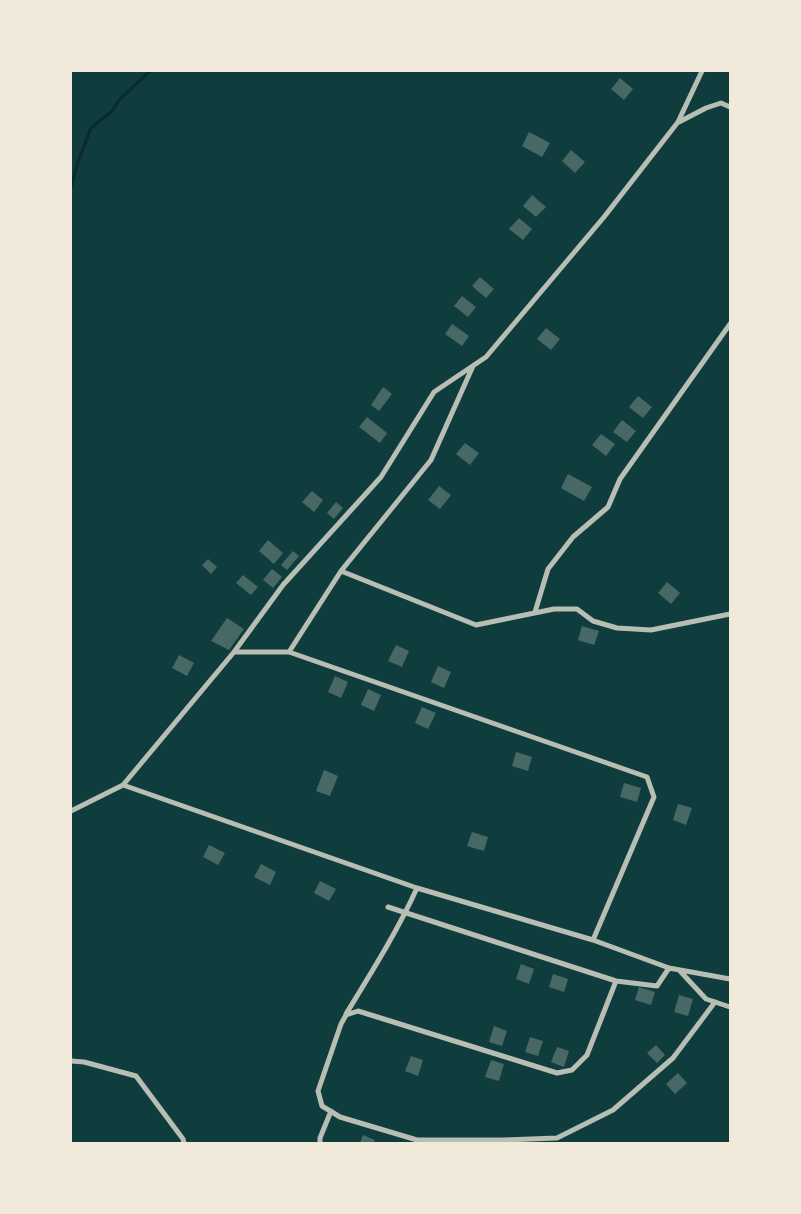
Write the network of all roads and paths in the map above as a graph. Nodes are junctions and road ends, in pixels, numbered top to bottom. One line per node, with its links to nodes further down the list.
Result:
1 (702, 71): 3 (street)
2 (730, 107): 3 (street)
3 (678, 122): 5 (street)
4 (730, 324): 7 (street)
5 (473, 366): 6 (street); 9 (street)
6 (341, 571): 7 (street); 10 (street)
7 (535, 612): 8 (street)
8 (730, 614)
9 (234, 652): 10 (street); 11 (street)
10 (289, 652): 16 (street)
11 (123, 785): 12 (street); 13 (street)
12 (71, 811)
13 (417, 888): 15 (street); 16 (street)
14 (388, 907): 15 (street)
15 (406, 913): 20 (street); 23 (street)
16 (593, 940): 17 (street)
17 (669, 968): 18 (street); 20 (street)
18 (680, 971): 19 (street); 21 (street)
19 (730, 979)
20 (616, 981): 23 (street)
21 (715, 1002): 22 (street); 25 (street)
22 (730, 1007)
23 (346, 1015): 25 (street)
24 (71, 1061): 26 (street)
25 (331, 1112): 27 (street)
26 (184, 1143)
27 (320, 1143)

